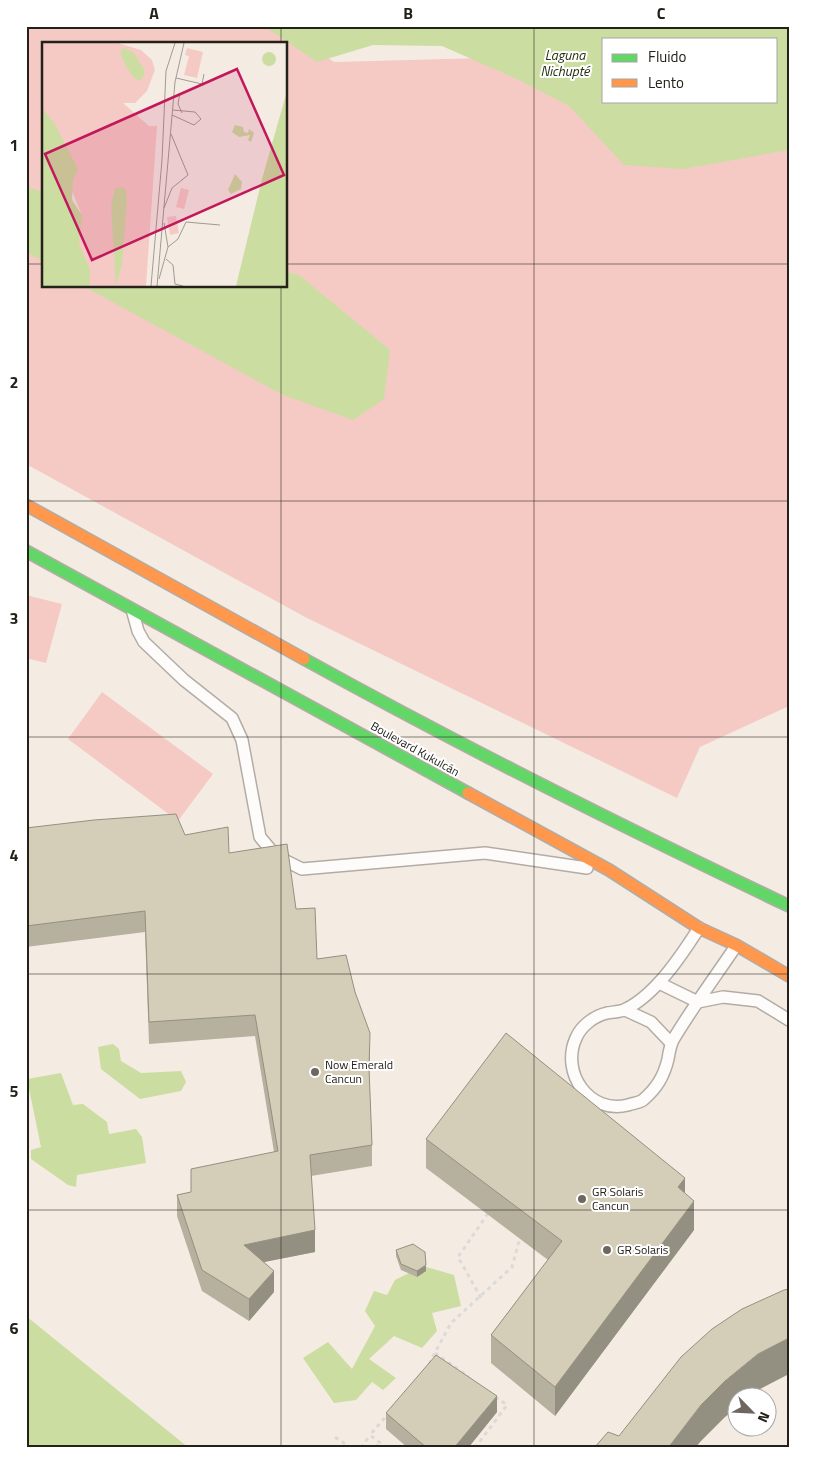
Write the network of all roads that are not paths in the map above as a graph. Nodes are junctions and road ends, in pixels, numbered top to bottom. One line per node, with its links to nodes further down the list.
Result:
1 (26, 505): 7 (main road, Boulevard Kukulcán)
2 (26, 551): 4 (main road, Boulevard Kukulcán)
3 (26, 566): 4 (lane)
4 (59, 569): 5 (main road, Boulevard Kukulcán)
5 (132, 609): 6 (main road, Boulevard Kukulcán); 6 (lane)
6 (608, 870): 8 (main road, Boulevard Kukulcán)
7 (789, 906)
8 (699, 928): 9 (main road, Boulevard Kukulcán); 11 (lane)
9 (736, 946): 10 (main road, Boulevard Kukulcán); 12 (lane)
10 (789, 976)
11 (659, 983): 12 (lane); 13 (lane)
12 (698, 1002): 14 (lane); 15 (lane)
13 (625, 1010): 15 (lane); 15 (lane)
14 (789, 1020)
15 (671, 1043)

